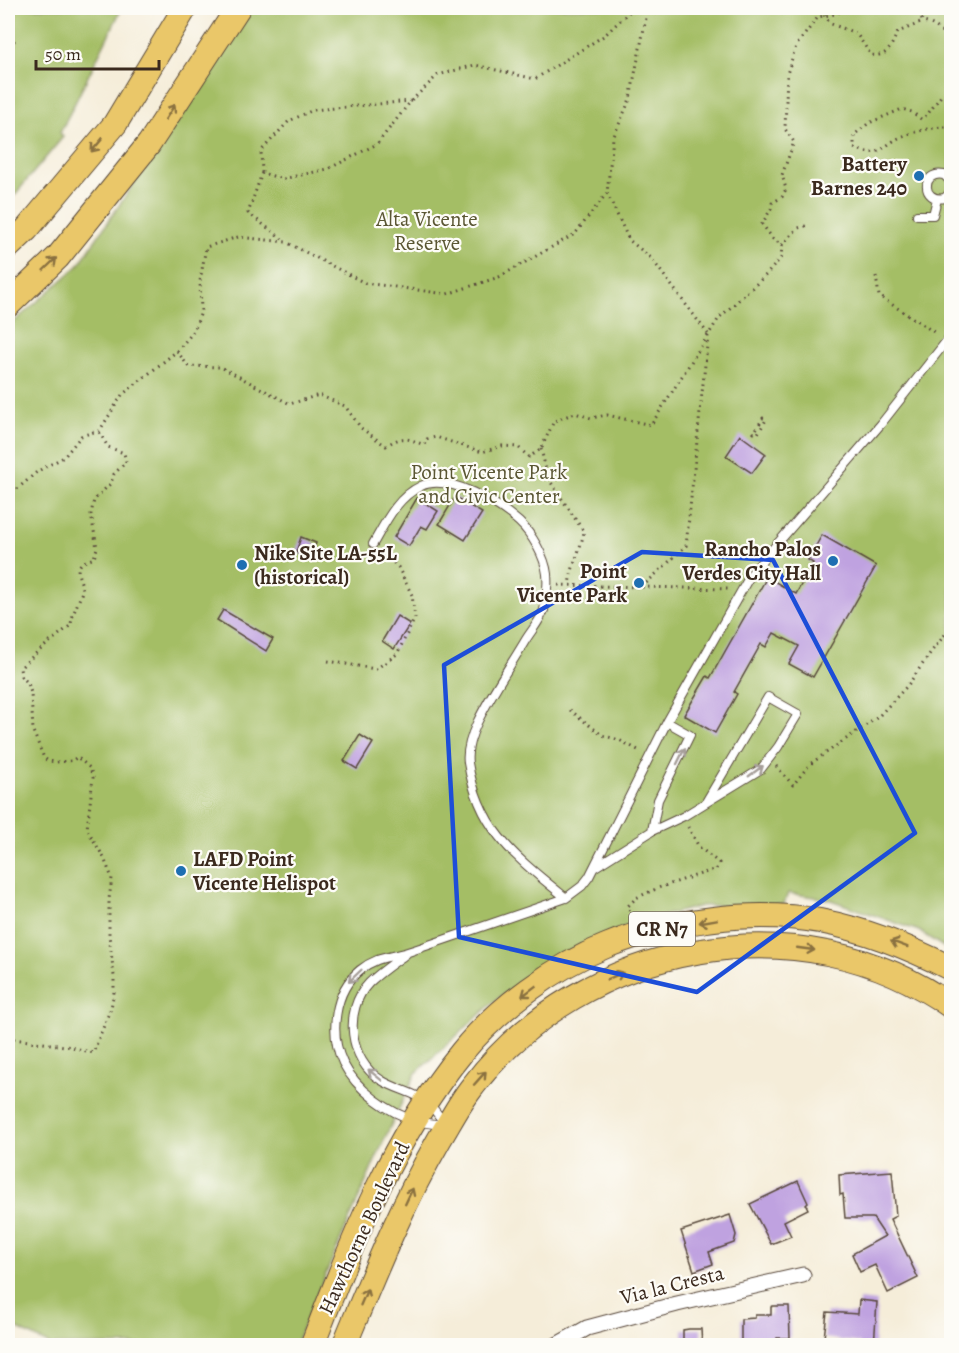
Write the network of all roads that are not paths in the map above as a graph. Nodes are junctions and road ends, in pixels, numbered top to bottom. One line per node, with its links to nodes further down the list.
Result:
1 (185, 8): 7 (main road, one-way to 7)
2 (238, 8): 8 (main road, one-way to 2)
3 (951, 183): 5 (lane)
4 (951, 192): 5 (lane)
5 (937, 199): 6 (lane)
6 (917, 215)
7 (8, 247)
8 (8, 305)
9 (949, 337): 11 (lane)
10 (373, 544): 15 (lane)
11 (668, 722): 13 (lane, one-way to 11); 14 (lane)
12 (706, 802): 12 (lane, one-way to 12); 13 (lane)
13 (652, 831): 14 (lane)
14 (593, 868): 15 (lane)
15 (566, 898): 16 (lane)
16 (407, 953): 19 (lane, one-way to 16); 19 (lane, one-way to 19)
17 (951, 969): 19 (main road, Hawthorne Boulevard / CR N7, one-way to 19)
18 (951, 1007): 20 (main road, Hawthorne Boulevard / CR N7, one-way to 18)
19 (421, 1111): 20 (lane); 20 (lane); 22 (main road, Hawthorne Boulevard / CR N7)
20 (448, 1126): 23 (main road, Hawthorne Boulevard / CR N7, one-way to 20)
21 (803, 1275): 24 (street, Via la Cresta)
22 (312, 1346)
23 (344, 1346)
24 (555, 1346)

